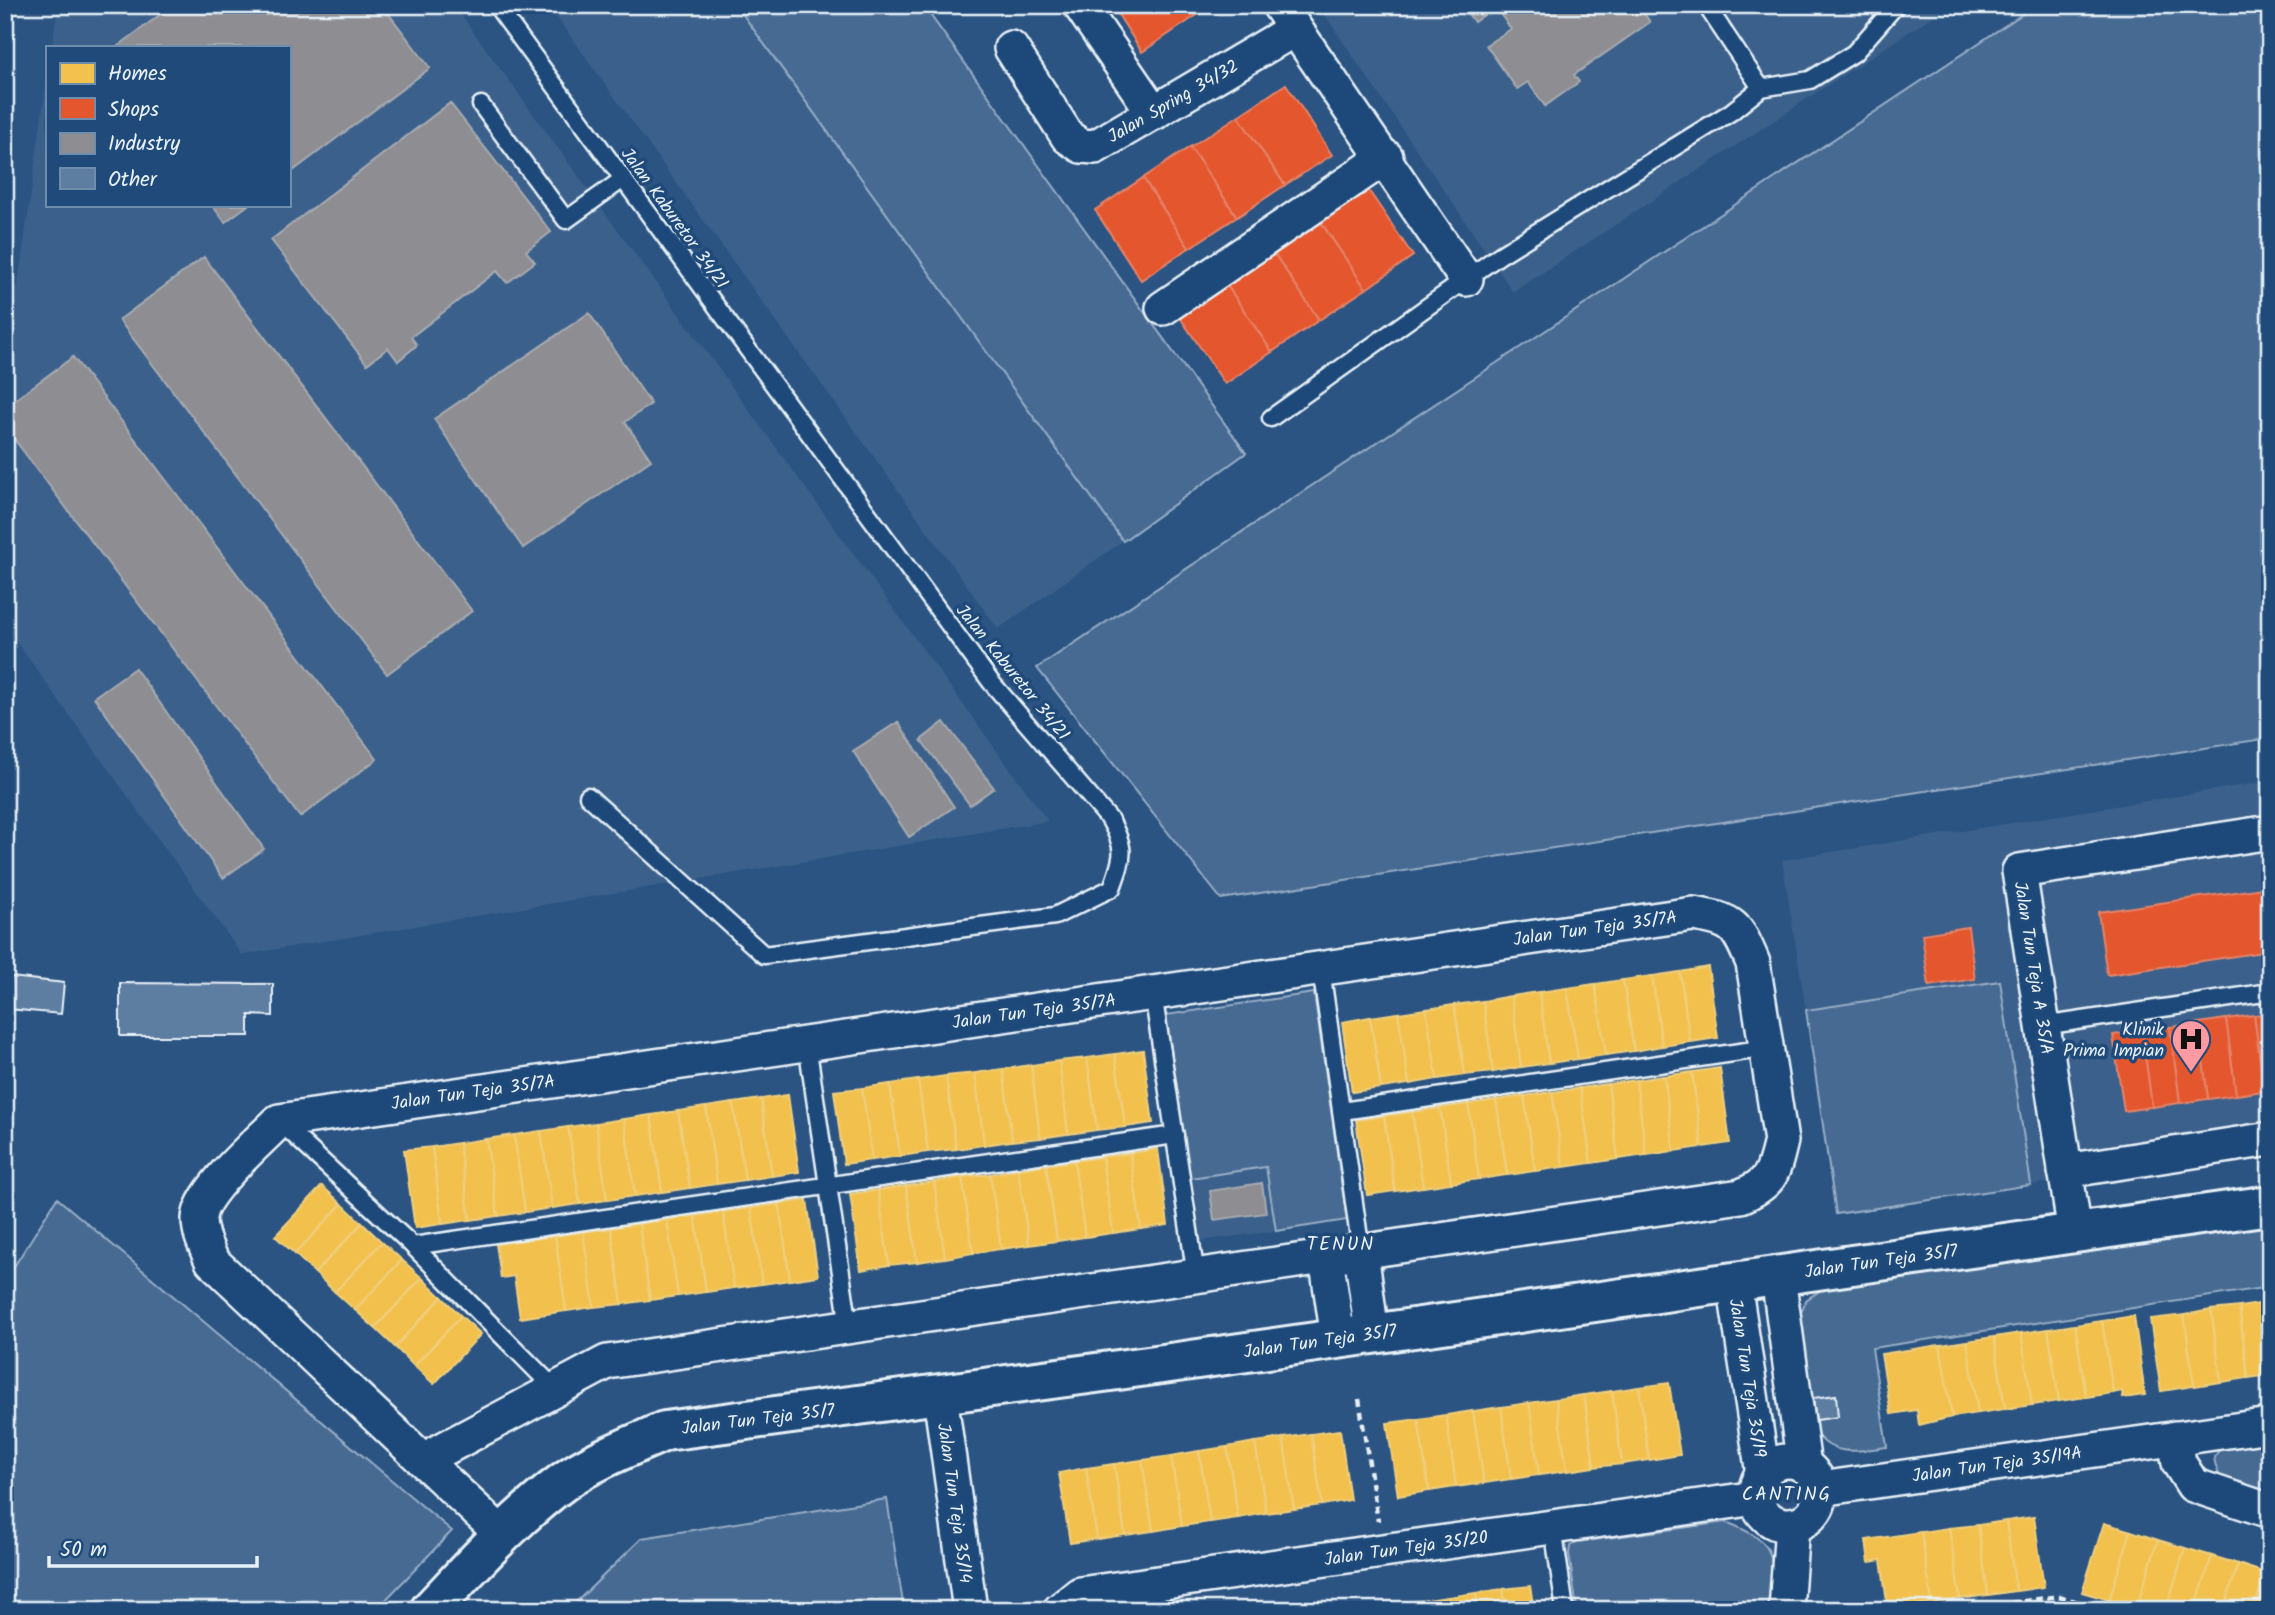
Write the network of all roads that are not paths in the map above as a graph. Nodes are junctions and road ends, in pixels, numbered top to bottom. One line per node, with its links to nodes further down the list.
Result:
1 (496, 5): 11 (lane, Jalan Kaburetor 34/21)
2 (1080, 5): 9 (street)
3 (1706, 5): 7 (lane)
4 (1896, 5): 7 (lane)
5 (1287, 17): 9 (street, Jalan Spring 34/32); 10 (street)
6 (1011, 48): 9 (street, Jalan Spring 34/32)
7 (1761, 88): 12 (lane)
8 (481, 105): 11 (lane)
9 (1154, 113)
10 (1386, 157): 12 (street); 13 (street)
11 (623, 179): 15 (lane, Jalan Kaburetor 34/21)
12 (1466, 279): 14 (lane)
13 (1163, 308)
14 (1270, 418)
15 (588, 796)
16 (2270, 832): 20 (street, Jalan Tun Teja A 35/A)
17 (1321, 968): 19 (street, Jalan Tun Teja 35/7A); 22 (street, Jalan Tun Teja 35/7A); 23 (lane)
18 (2270, 992): 20 (lane)
19 (1153, 993): 21 (street, Jalan Tun Teja 35/7A); 25 (lane)
20 (2043, 1026): 27 (street, Jalan Tun Teja A 35/A)
21 (807, 1044): 24 (street, Jalan Tun Teja 35/7A); 28 (lane)
22 (1767, 1048): 23 (lane); 32 (street, Jalan Tun Teja 35/7A)
23 (1342, 1111): 32 (lane)
24 (279, 1121): 31 (lane); 43 (street)
25 (1174, 1135): 28 (lane); 34 (lane)
26 (2270, 1139): 27 (street)
27 (2065, 1171): 30 (street, Jalan Tun Teja A 35/A)
28 (828, 1186): 31 (lane); 37 (lane)
29 (2270, 1205): 30 (street, Jalan Tun Teja 35/7)
30 (2075, 1233): 35 (street, Jalan Tun Teja 35/7)
31 (413, 1246): 39 (lane)
32 (1361, 1252): 33 (street, Jalan Tun Teja 35/7A); 38 (street)
33 (1326, 1257): 34 (street, Jalan Tun Teja 35/7A); 38 (street)
34 (1196, 1276): 37 (street, Jalan Tun Teja 35/7A)
35 (1778, 1277): 36 (street, Jalan Tun Teja 35/7); 44 (street)
36 (1734, 1283): 38 (street, Jalan Tun Teja 35/7); 45 (street, Jalan Tun Teja 35/19)
37 (849, 1327): 39 (street, Jalan Tun Teja 35/7A)
38 (1355, 1336): 40 (street, Jalan Tun Teja 35/7)
39 (555, 1389): 43 (street, Jalan Tun Teja 35/7A)
40 (940, 1395): 49 (street, Jalan Tun Teja 35/7); 51 (street, Jalan Tun Teja 35/14)
41 (2270, 1425): 42 (street, Jalan Tun Teja 35/19A)
42 (2175, 1438): 44 (street, Jalan Tun Teja 35/19A); 46 (street)
43 (423, 1460): 49 (street)
44 (1812, 1478): 45 (street); 47 (street)
45 (1760, 1486): 47 (street); 48 (street, Jalan Tun Teja 35/20)
46 (2270, 1511)
47 (1792, 1525): 54 (street)
48 (1553, 1527): 52 (street, Jalan Tun Teja 35/20); 53 (lane)
49 (503, 1535): 50 (street, Jalan Tun Teja 35/7)
50 (430, 1610)
51 (970, 1610)
52 (1060, 1610)
53 (1565, 1610)
54 (1786, 1610)

